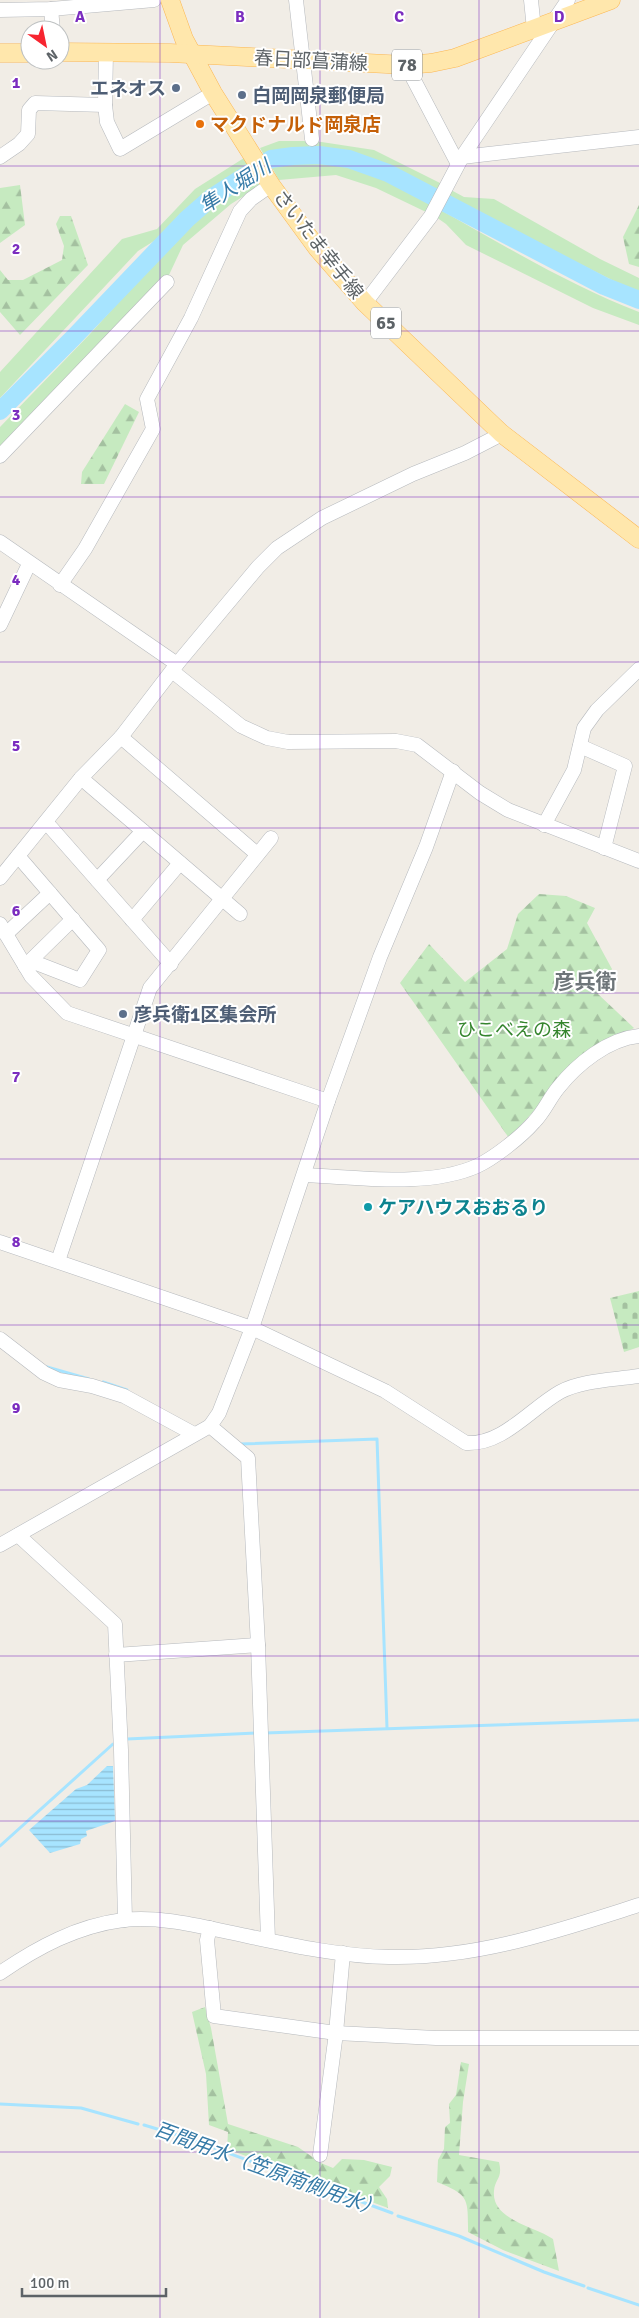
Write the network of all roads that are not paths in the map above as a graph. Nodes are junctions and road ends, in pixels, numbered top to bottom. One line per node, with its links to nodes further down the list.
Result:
1 (154, 0): 7 (street)
2 (170, 0): 15 (main road, さいたま幸手線 / 65)
3 (296, 0): 16 (street)
4 (531, 0): 10 (street)
5 (568, 0): 10 (street)
6 (611, 0): 10 (main road, 春日部菖蒲線 / 78)
7 (51, 9): 8 (street); 9 (street)
8 (0, 10)
9 (53, 20)
10 (542, 27): 17 (main road, 春日部菖蒲線 / 78); 23 (street)
11 (20, 52): 13 (main road)
12 (70, 52): 14 (main road, 春日部菖蒲線 / 78)
13 (0, 53)
14 (106, 53): 15 (main road, 春日部菖蒲線 / 78); 19 (street)
15 (192, 54): 16 (main road, 春日部菖蒲線 / 78); 18 (main road, さいたま幸手線 / 65)
16 (302, 59): 17 (main road, 春日部菖蒲線 / 78); 21 (street)
17 (406, 65): 23 (street)
18 (213, 93): 19 (street); 24 (main road, さいたま幸手線 / 65)
19 (105, 106): 22 (street)
20 (639, 137): 23 (street)
21 (312, 139)
22 (0, 157)
23 (460, 161): 26 (street)
24 (271, 185): 26 (main road, さいたま幸手線 / 65); 32 (street)
25 (167, 282): 28 (street)
26 (365, 303): 27 (main road, さいたま幸手線 / 65)
27 (501, 433): 29 (main road, さいたま幸手線 / 65); 34 (street)
28 (0, 456)
29 (639, 539)
30 (0, 542): 31 (street)
31 (29, 564): 32 (street); 33 (street)
32 (60, 585): 34 (street)
33 (0, 625)
34 (174, 667): 36 (street); 38 (street)
35 (639, 669): 37 (street)
36 (121, 737): 39 (street); 45 (street)
37 (580, 746): 41 (street); 44 (street)
38 (453, 771): 41 (street); 61 (street)
39 (81, 778): 40 (street); 42 (street)
40 (46, 822): 46 (street); 50 (street)
41 (544, 825): 44 (street)
42 (143, 831): 48 (street); 50 (street)
43 (271, 838): 45 (street)
44 (604, 848): 47 (street)
45 (257, 854): 52 (street)
46 (18, 856): 49 (street); 51 (street)
47 (639, 861)
48 (180, 863): 52 (street); 55 (street)
49 (0, 878)
50 (97, 880): 55 (street)
51 (50, 893): 54 (street); 56 (street)
52 (222, 899): 53 (street); 58 (street)
53 (240, 914)
54 (72, 919): 57 (street); 57 (street)
55 (132, 920): 58 (street)
56 (3, 929): 57 (street)
57 (28, 964): 59 (street)
58 (171, 964): 59 (street)
59 (133, 1036): 61 (street); 64 (street)
60 (639, 1036): 62 (street)
61 (328, 1101): 62 (street)
62 (304, 1175): 65 (street)
63 (0, 1242): 64 (street)
64 (58, 1262): 65 (street)
65 (252, 1328): 67 (street); 68 (street)
66 (0, 1339): 69 (street)
67 (639, 1376)
68 (210, 1426): 69 (street); 72 (street)
69 (194, 1434): 70 (street)
70 (18, 1535): 71 (street); 73 (street)
71 (0, 1544)
72 (258, 1645): 73 (street); 77 (street)
73 (116, 1656): 75 (street)
74 (639, 1905): 78 (street)
75 (125, 1920): 76 (street); 79 (street)
76 (210, 1928): 77 (street); 80 (street)
77 (268, 1940): 78 (street)
78 (343, 1953): 80 (street)
79 (0, 1973)
80 (336, 2033): 81 (street); 82 (street)
81 (639, 2038)
82 (320, 2155)

